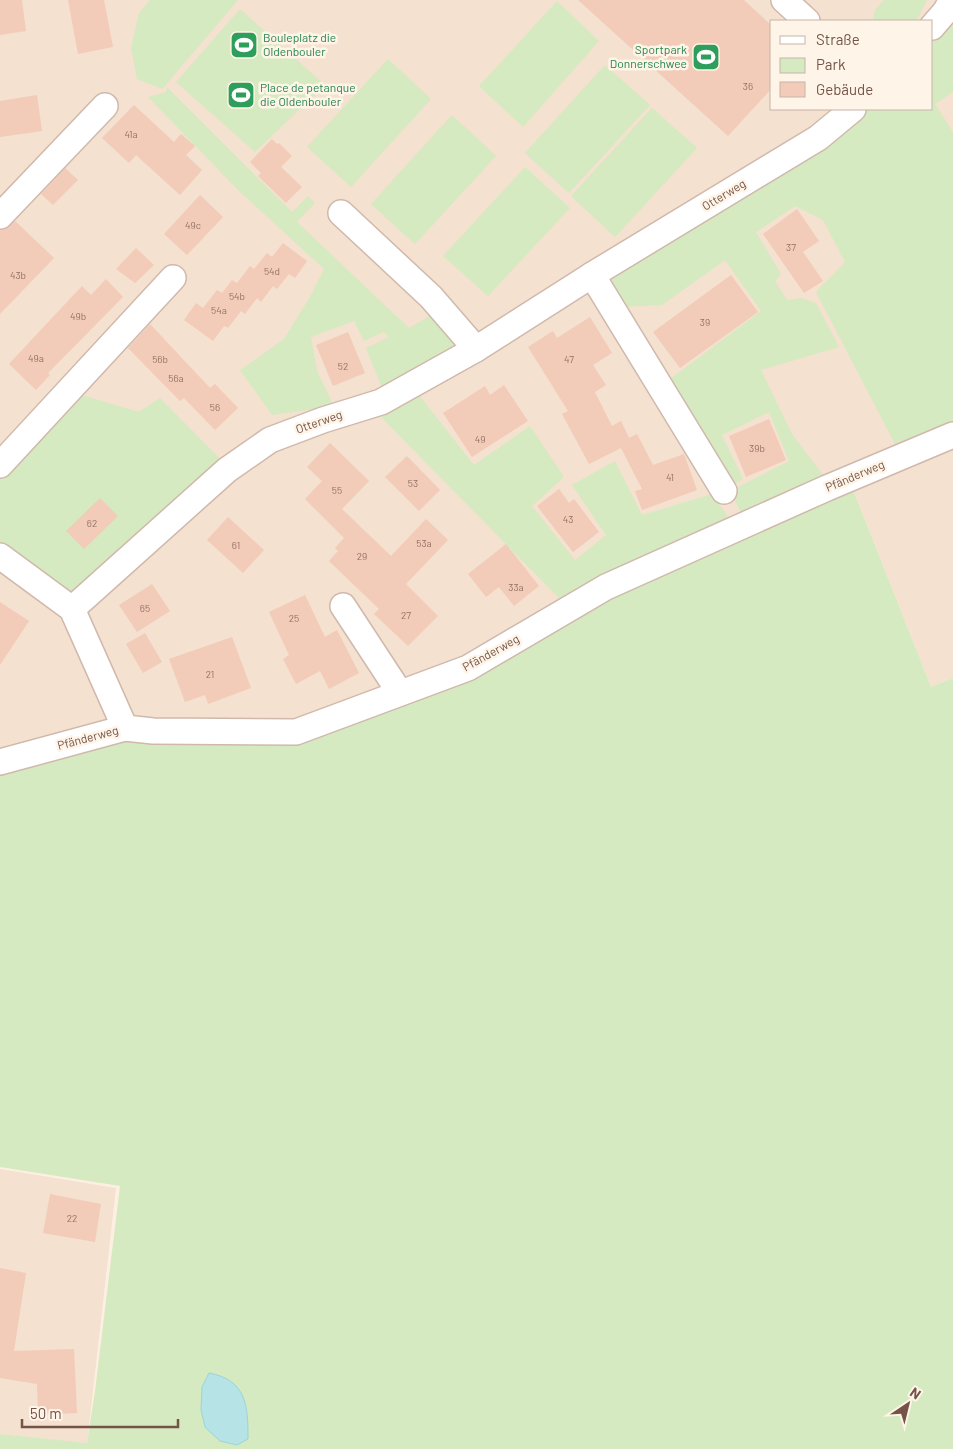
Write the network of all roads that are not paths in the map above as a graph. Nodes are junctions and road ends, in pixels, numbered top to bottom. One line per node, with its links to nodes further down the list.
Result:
1 (784, 0): 2 (street)
2 (806, 20)
3 (105, 106): 6 (street)
4 (852, 110): 7 (street, Otterweg)
5 (341, 213): 9 (street)
6 (0, 216)
7 (592, 275): 9 (street, Otterweg); 12 (street)
8 (173, 278): 11 (street)
9 (476, 350): 15 (street, Otterweg)
10 (953, 435): 16 (street, Pfänderweg)
11 (0, 465)
12 (724, 491)
13 (0, 556): 15 (street)
14 (343, 606): 16 (street)
15 (72, 609): 17 (street)
16 (400, 693): 17 (street, Pfänderweg)
17 (125, 728): 18 (street, Pfänderweg)
18 (0, 762)

